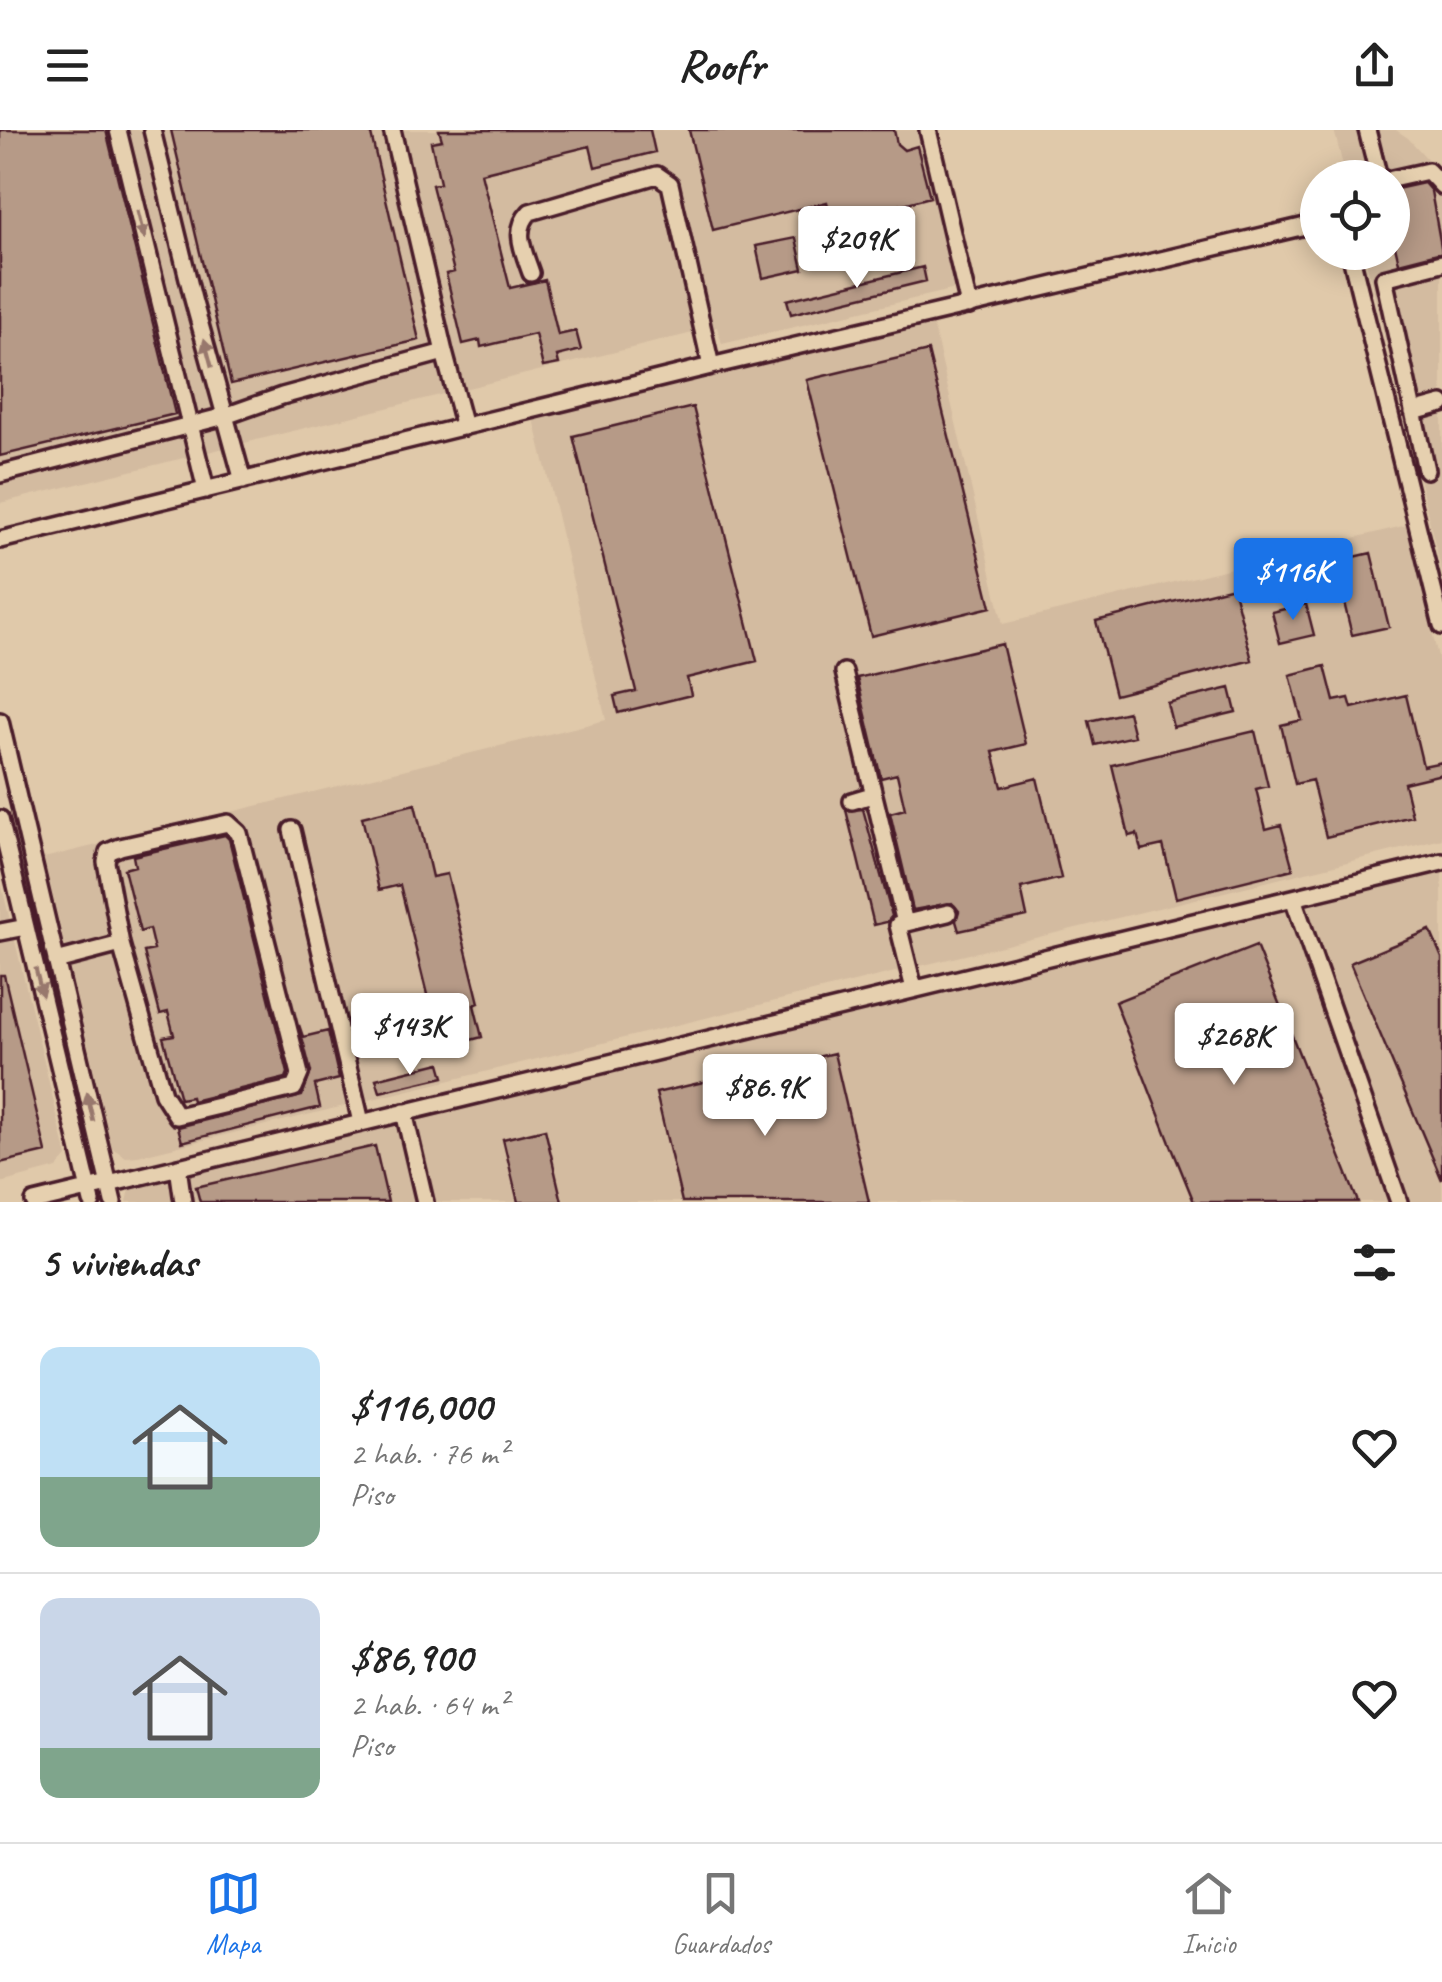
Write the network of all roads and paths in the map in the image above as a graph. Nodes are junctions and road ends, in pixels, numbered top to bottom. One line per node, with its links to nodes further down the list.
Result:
1 (118, 130): 19 (street, one-way to 19)
2 (152, 130): 18 (street, one-way to 2)
3 (392, 130): 14 (street)
4 (928, 130): 13 (street)
5 (1367, 130): 6 (street)
6 (1374, 160)
7 (1410, 176): 8 (street)
8 (1442, 186)
9 (1300, 227): 13 (street)
10 (1442, 263): 17 (street)
11 (1354, 270): 26 (street)
12 (530, 273): 15 (street)
13 (970, 306): 15 (street)
14 (444, 352): 18 (street); 20 (street)
15 (711, 366): 20 (street)
16 (1442, 404): 17 (street)
17 (1413, 412): 21 (street)
18 (224, 416): 19 (street); 23 (street)
19 (190, 424): 22 (street); 24 (street)
20 (464, 426): 23 (street)
21 (1426, 470)
22 (0, 474)
23 (243, 481): 24 (street)
24 (206, 490): 25 (street)
25 (0, 540)
26 (1442, 626)
27 (844, 672): 29 (street)
28 (0, 721): 41 (street)
29 (872, 795): 30 (street); 37 (street)
30 (852, 801)
31 (0, 819): 33 (street)
32 (292, 830): 44 (street)
33 (4, 851): 38 (street)
34 (1442, 862): 35 (street)
35 (1293, 898): 42 (street); 52 (street)
36 (948, 913): 37 (street)
37 (904, 924): 42 (street)
38 (26, 927): 39 (street); 47 (street, one-way to 47)
39 (0, 932)
40 (121, 944): 40 (street); 41 (street)
41 (56, 961): 46 (street, one-way to 41)
42 (914, 989): 43 (street)
43 (404, 1112): 44 (street); 51 (street)
44 (361, 1122): 45 (street)
45 (178, 1167): 46 (street); 50 (street)
46 (108, 1184): 47 (street); 49 (street)
47 (90, 1195): 48 (street)
48 (40, 1201)
49 (113, 1202)
50 (183, 1202)
51 (425, 1202)
52 (1399, 1202)

